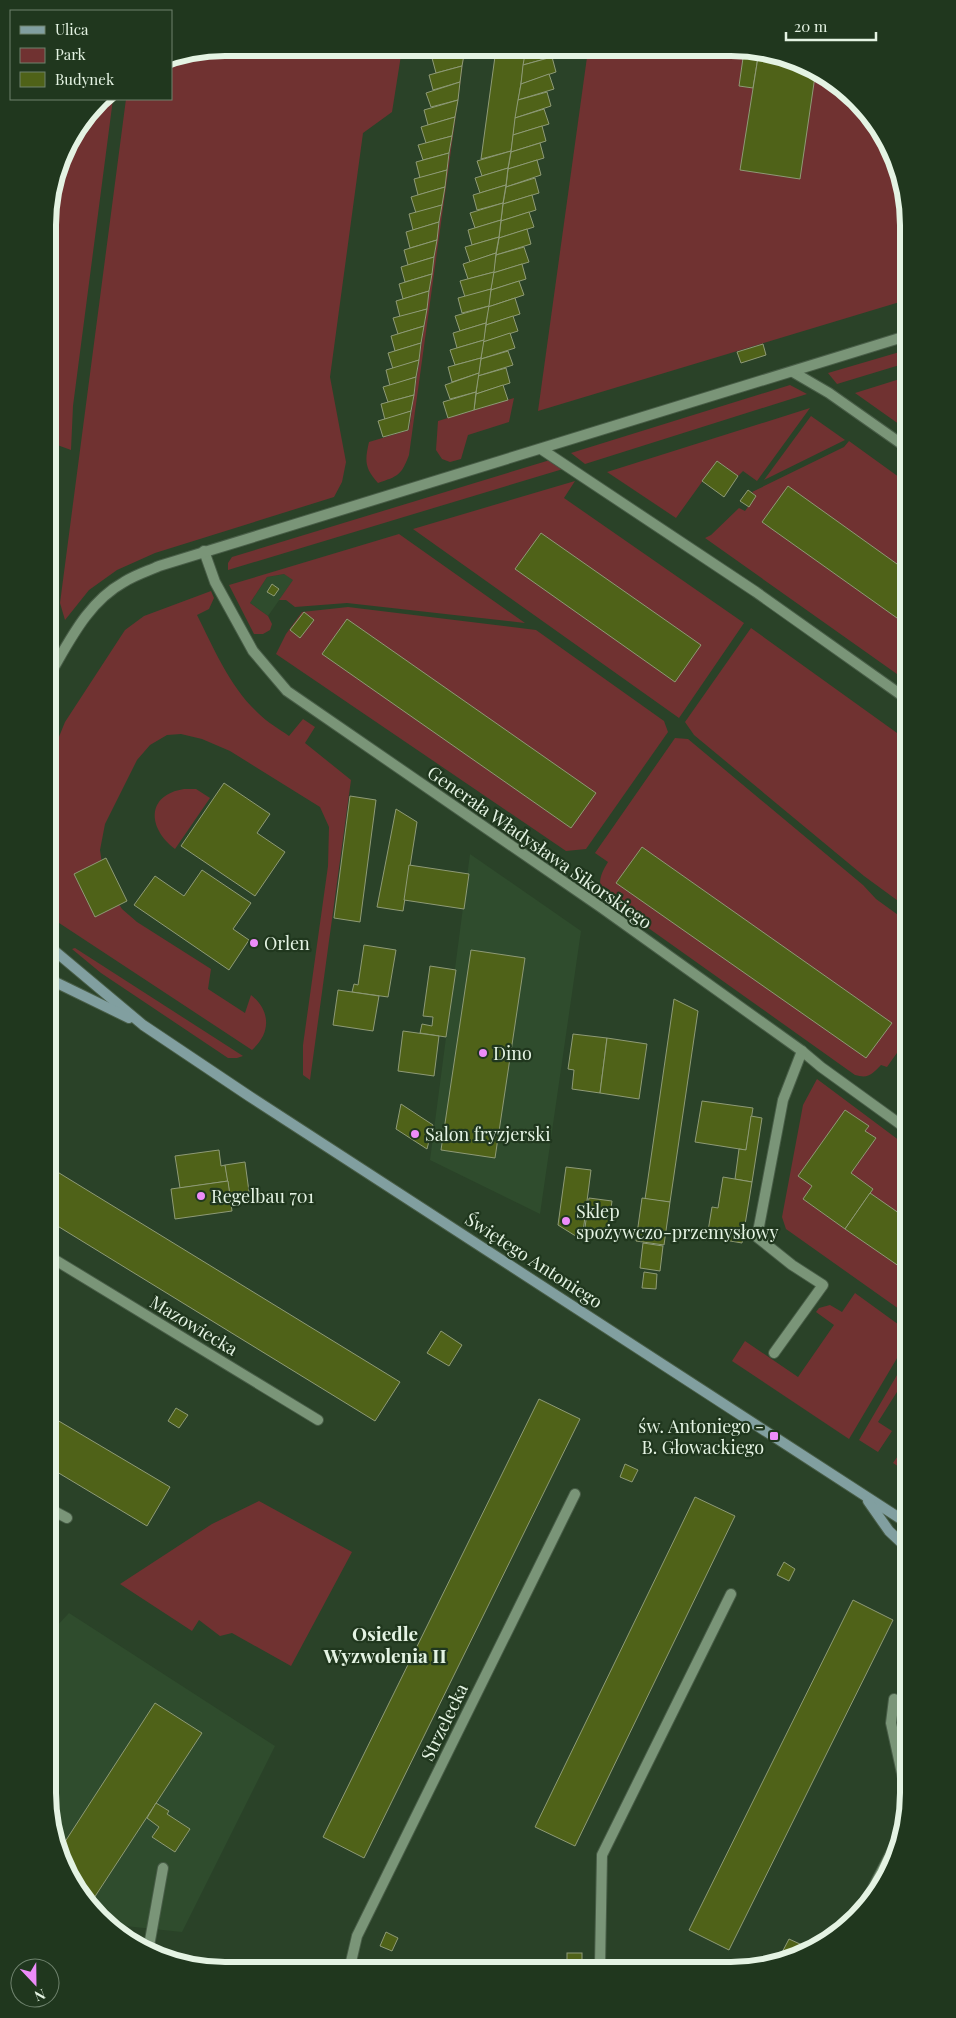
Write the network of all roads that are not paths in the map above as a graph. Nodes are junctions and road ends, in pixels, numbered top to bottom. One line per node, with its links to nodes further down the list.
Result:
1 (900, 338): 2 (street)
2 (793, 372): 3 (street); 4 (street)
3 (900, 443)
4 (541, 448): 5 (street); 7 (street)
5 (204, 551): 6 (street); 11 (street, Generała Władysława Sikorskiego)
6 (57, 662)
7 (900, 694)
8 (57, 952): 10 (street, Świętego Antoniego)
9 (57, 983): 10 (street, Świętego Antoniego)
10 (143, 1025): 17 (street, Świętego Antoniego)
11 (802, 1051): 12 (street, Generała Władysława Sikorskiego); 14 (street)
12 (899, 1124)
13 (56, 1261): 15 (street, Mazowiecka)
14 (774, 1353)
15 (318, 1420)
16 (575, 1494): 27 (street, Strzelecka)
17 (865, 1496): 20 (street, Świętego Antoniego); 21 (street)
18 (56, 1512): 19 (street)
19 (67, 1518)
20 (899, 1518)
21 (899, 1541)
22 (731, 1594): 28 (street)
23 (894, 1700): 24 (street)
24 (899, 1759)
25 (163, 1868): 26 (street)
26 (149, 1943)
27 (351, 1962)
28 (600, 1962)

